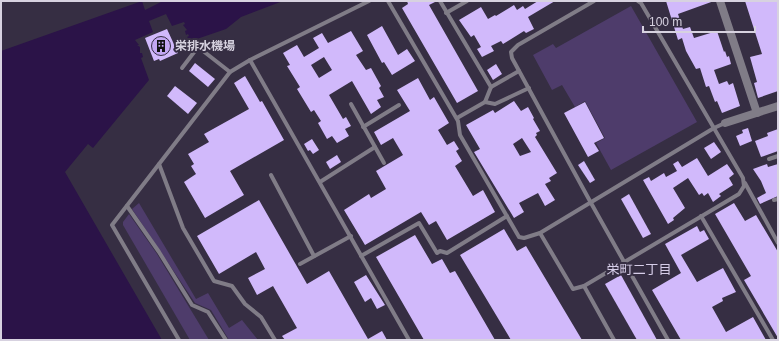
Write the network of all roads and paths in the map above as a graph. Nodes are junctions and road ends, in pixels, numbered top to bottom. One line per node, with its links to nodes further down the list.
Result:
1 (368, 1): 9 (lane)
2 (388, 1): 20 (lane)
3 (440, 1): 8 (lane)
4 (467, 1): 8 (lane)
5 (594, 1): 11 (lane)
6 (638, 1): 23 (lane)
7 (720, 1): 19 (street)
8 (446, 13): 13 (lane)
9 (250, 60): 12 (lane); 30 (lane)
10 (182, 68): 12 (lane)
11 (519, 71): 13 (lane); 14 (lane)
12 (230, 72): 28 (lane)
13 (491, 87): 15 (lane)
14 (528, 88): 15 (lane); 32 (lane)
15 (486, 102): 20 (lane)
16 (351, 104): 22 (lane)
17 (399, 105): 22 (lane)
18 (778, 106): 19 (street)
19 (757, 113): 21 (street)
20 (457, 118): 34 (lane)
21 (725, 123): 23 (lane)
22 (364, 127): 24 (lane)
23 (714, 128): 31 (lane); 32 (lane)
24 (375, 147): 27 (lane); 30 (lane)
25 (778, 156): 26 (lane)
26 (769, 159)
27 (384, 162)
28 (159, 164): 33 (lane); 46 (lane)
29 (271, 175): 39 (lane)
30 (320, 182): 37 (lane)
31 (745, 183): 35 (lane); 38 (lane)
32 (591, 203): 36 (lane); 41 (lane)
33 (127, 206): 44 (lane); 45 (lane)
34 (506, 216): 36 (lane); 40 (lane)
35 (701, 216): 41 (lane); 50 (lane)
36 (540, 233): 43 (lane)
37 (351, 236): 39 (lane); 40 (lane)
38 (778, 243)
39 (314, 256): 42 (lane)
40 (361, 256): 47 (lane)
41 (623, 261): 43 (lane); 49 (lane)
42 (300, 264)
43 (584, 286): 48 (lane)
44 (179, 340)
45 (226, 340)
46 (275, 340)
47 (409, 340)
48 (614, 340)
49 (668, 340)
50 (773, 340)

